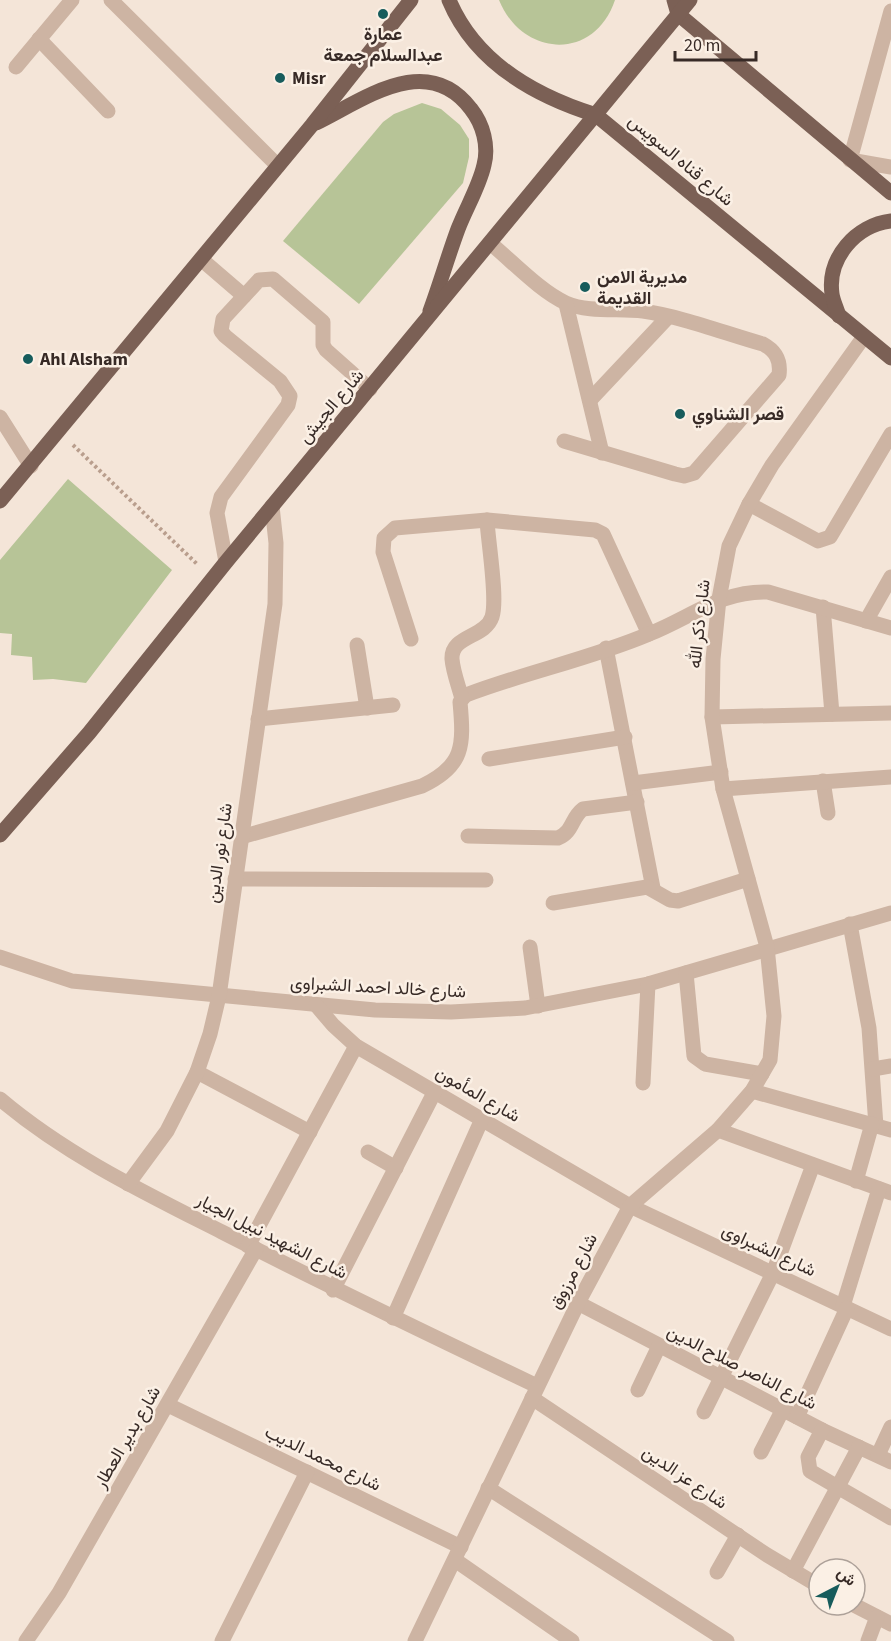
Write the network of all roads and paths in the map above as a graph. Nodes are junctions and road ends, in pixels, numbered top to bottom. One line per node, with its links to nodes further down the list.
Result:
1 (72, 0): 8 (street)
2 (111, 0): 14 (street)
3 (411, 0): 12 (main road)
4 (449, 0): 11 (main road, شارع قناه السويس)
5 (690, 0): 6 (main road, شارع الجيش)
6 (676, 7): 11 (main road, شارع الجيش); 13 (main road)
7 (891, 11): 13 (street)
8 (39, 39): 9 (street); 10 (street)
9 (16, 67)
10 (108, 111)
11 (596, 115): 18 (main road, شارع الجيش); 22 (main road, شارع قناه السويس)
12 (312, 125): 14 (main road); 24 (main road)
13 (850, 160): 15 (street); 16 (main road)
14 (278, 166): 19 (main road)
15 (891, 167)
16 (891, 194)
17 (891, 221): 22 (main road)
18 (490, 243): 21 (street); 24 (main road, شارع الجيش)
19 (201, 259): 20 (street); 30 (main road)
20 (244, 296): 27 (street); 39 (street)
21 (566, 304): 23 (street); 28 (street)
22 (839, 316): 25 (main road, شارع قناه السويس)
23 (668, 317): 28 (street); 33 (street)
24 (428, 320): 27 (main road, شارع الجيش)
25 (863, 338): 26 (main road, شارع قناه السويس); 36 (street, شارع ذكر الله)
26 (891, 358)
27 (370, 389): 37 (main road, شارع الجيش)
28 (590, 400): 33 (street)
29 (0, 417): 34 (street)
30 (59, 432): 34 (main road); 41 (path)
31 (891, 434): 36 (street)
32 (564, 441): 33 (street)
33 (602, 453)
34 (31, 466): 35 (main road)
35 (0, 501)
36 (749, 504): 42 (street, شارع ذكر الله)
37 (272, 506): 39 (main road, شارع الجيش); 56 (street, شارع نور الدين)
38 (487, 520): 46 (street); 47 (street); 50 (street)
39 (226, 562): 41 (main road, شارع الجيش)
40 (891, 577): 44 (street)
41 (212, 579): 66 (main road, شارع الجيش)
42 (719, 599): 43 (street); 46 (street); 55 (street, شارع ذكر الله)
43 (823, 607): 44 (street); 54 (street)
44 (866, 621): 45 (street)
45 (891, 628)
46 (649, 634): 49 (street)
47 (411, 639)
48 (357, 645): 52 (street)
49 (606, 648): 50 (street); 57 (street)
50 (462, 699): 68 (street)
51 (393, 705): 52 (street)
52 (367, 708): 56 (street)
53 (891, 713): 54 (street)
54 (832, 714): 55 (street)
55 (712, 717): 59 (street, شارع ذكر الله)
56 (258, 719): 68 (street, شارع نور الدين)
57 (625, 737): 58 (street); 62 (street)
58 (489, 759)
59 (721, 772): 62 (street); 63 (street, شارع ذكر الله)
60 (891, 777): 61 (street)
61 (823, 782): 63 (street); 65 (street)
62 (633, 783): 64 (street)
63 (723, 789): 70 (street, شارع ذكر الله)
64 (637, 802): 67 (street); 72 (street)
65 (828, 813)
66 (0, 835)
67 (468, 836)
68 (241, 837): 69 (street, شارع نور الدين)
69 (235, 879): 71 (street); 81 (street, شارع نور الدين)
70 (748, 879): 72 (street); 77 (street, شارع ذكر الله)
71 (486, 880)
72 (653, 888): 73 (street)
73 (553, 903)
74 (891, 913): 75 (street, شارع خالد احمد الشبراوى)
75 (850, 924): 77 (street, شارع خالد احمد الشبراوى); 86 (street)
76 (530, 947): 83 (street)
77 (767, 947): 79 (street, شارع خالد احمد الشبراوى); 88 (street, شارع مرزوق)
78 (0, 957): 81 (street, شارع خالد احمد الشبراوى)
79 (686, 973): 80 (street, شارع خالد احمد الشبراوى); 88 (street)
80 (648, 984): 83 (street, شارع خالد احمد الشبراوى); 89 (street)
81 (219, 996): 82 (street, شارع خالد احمد الشبراوى); 87 (street, شارع نور الدين)
82 (316, 1005): 83 (street, شارع خالد احمد الشبراوى); 84 (street, شارع المأمون)
83 (538, 1006)
84 (357, 1046): 91 (street, شارع المأمون); 96 (street, شارع بدير العطار)
85 (891, 1066): 86 (street)
86 (873, 1069): 94 (street)
87 (197, 1072): 96 (street); 101 (street, شارع نور الدين)
88 (762, 1074): 90 (street, شارع مرزوق)
89 (643, 1083)
90 (752, 1091): 94 (street); 95 (street, شارع مرزوق)
91 (435, 1092): 93 (street, شارع المأمون); 99 (street)
92 (0, 1099): 101 (street, شارع الشهيد نبيل الجيار)
93 (482, 1119): 103 (street, شارع المأمون); 109 (street)
94 (880, 1126): 100 (street)
95 (718, 1130): 98 (street); 103 (street, شارع مرزوق)
96 (310, 1132): 104 (street, شارع بدير العطار)
97 (368, 1152): 99 (street)
98 (813, 1165): 100 (street); 105 (street)
99 (396, 1168): 106 (street)
100 (856, 1180): 102 (street)
101 (128, 1184): 104 (street, شارع الشهيد نبيل الجيار)
102 (885, 1191): 108 (street)
103 (630, 1206): 105 (street, شارع الشبراوى); 107 (street, شارع مرزوق)
104 (252, 1248): 106 (street, شارع الشهيد نبيل الجيار); 115 (street, شارع بدير العطار)
105 (773, 1273): 108 (street, شارع الشبراوى); 112 (street)
106 (333, 1290): 109 (street, شارع الشهيد نبيل الجيار)
107 (578, 1303): 111 (street, شارع الناصر صلاح الدين); 114 (street, شارع مرزوق)
108 (845, 1307): 110 (street, شارع الشبراوى); 118 (street)
109 (393, 1318): 114 (street, شارع الشهيد نبيل الجيار)
110 (891, 1329)
111 (659, 1346): 112 (street, شارع الناصر صلاح الدين); 113 (street)
112 (722, 1378): 116 (street, شارع الناصر صلاح الدين); 117 (street)
113 (638, 1390)
114 (534, 1392): 125 (street, شارع مرزوق); 128 (street, شارع عز الدين)
115 (168, 1405): 124 (street, شارع محمد الديب); 136 (street, شارع بدير العطار)
116 (783, 1409): 118 (street, شارع الناصر صلاح الدين); 122 (street)
117 (704, 1412)
118 (797, 1417): 120 (street, شارع الناصر صلاح الدين)
119 (891, 1427): 123 (street)
120 (822, 1430): 121 (street, شارع الناصر صلاح الدين); 126 (street)
121 (859, 1447): 123 (street, شارع الناصر صلاح الدين); 126 (street)
122 (761, 1452)
123 (884, 1459)
124 (307, 1472): 129 (street, شارع محمد الديب); 137 (street)
125 (488, 1488): 129 (street, شارع مرزوق); 140 (street)
126 (836, 1489): 127 (street); 130 (street)
127 (891, 1518)
128 (738, 1535): 130 (street, شارع عز الدين); 131 (street)
129 (458, 1553): 138 (street, شارع مرزوق); 139 (street, شارع محمد الديب)
130 (792, 1571): 132 (street, شارع عز الدين)
131 (717, 1572)
132 (807, 1579)
133 (867, 1612): 134 (street)
134 (877, 1617): 135 (street); 141 (street)
135 (891, 1624)
136 (26, 1641)
137 (222, 1641)
138 (415, 1641)
139 (572, 1641)
140 (727, 1641)
141 (868, 1641)

